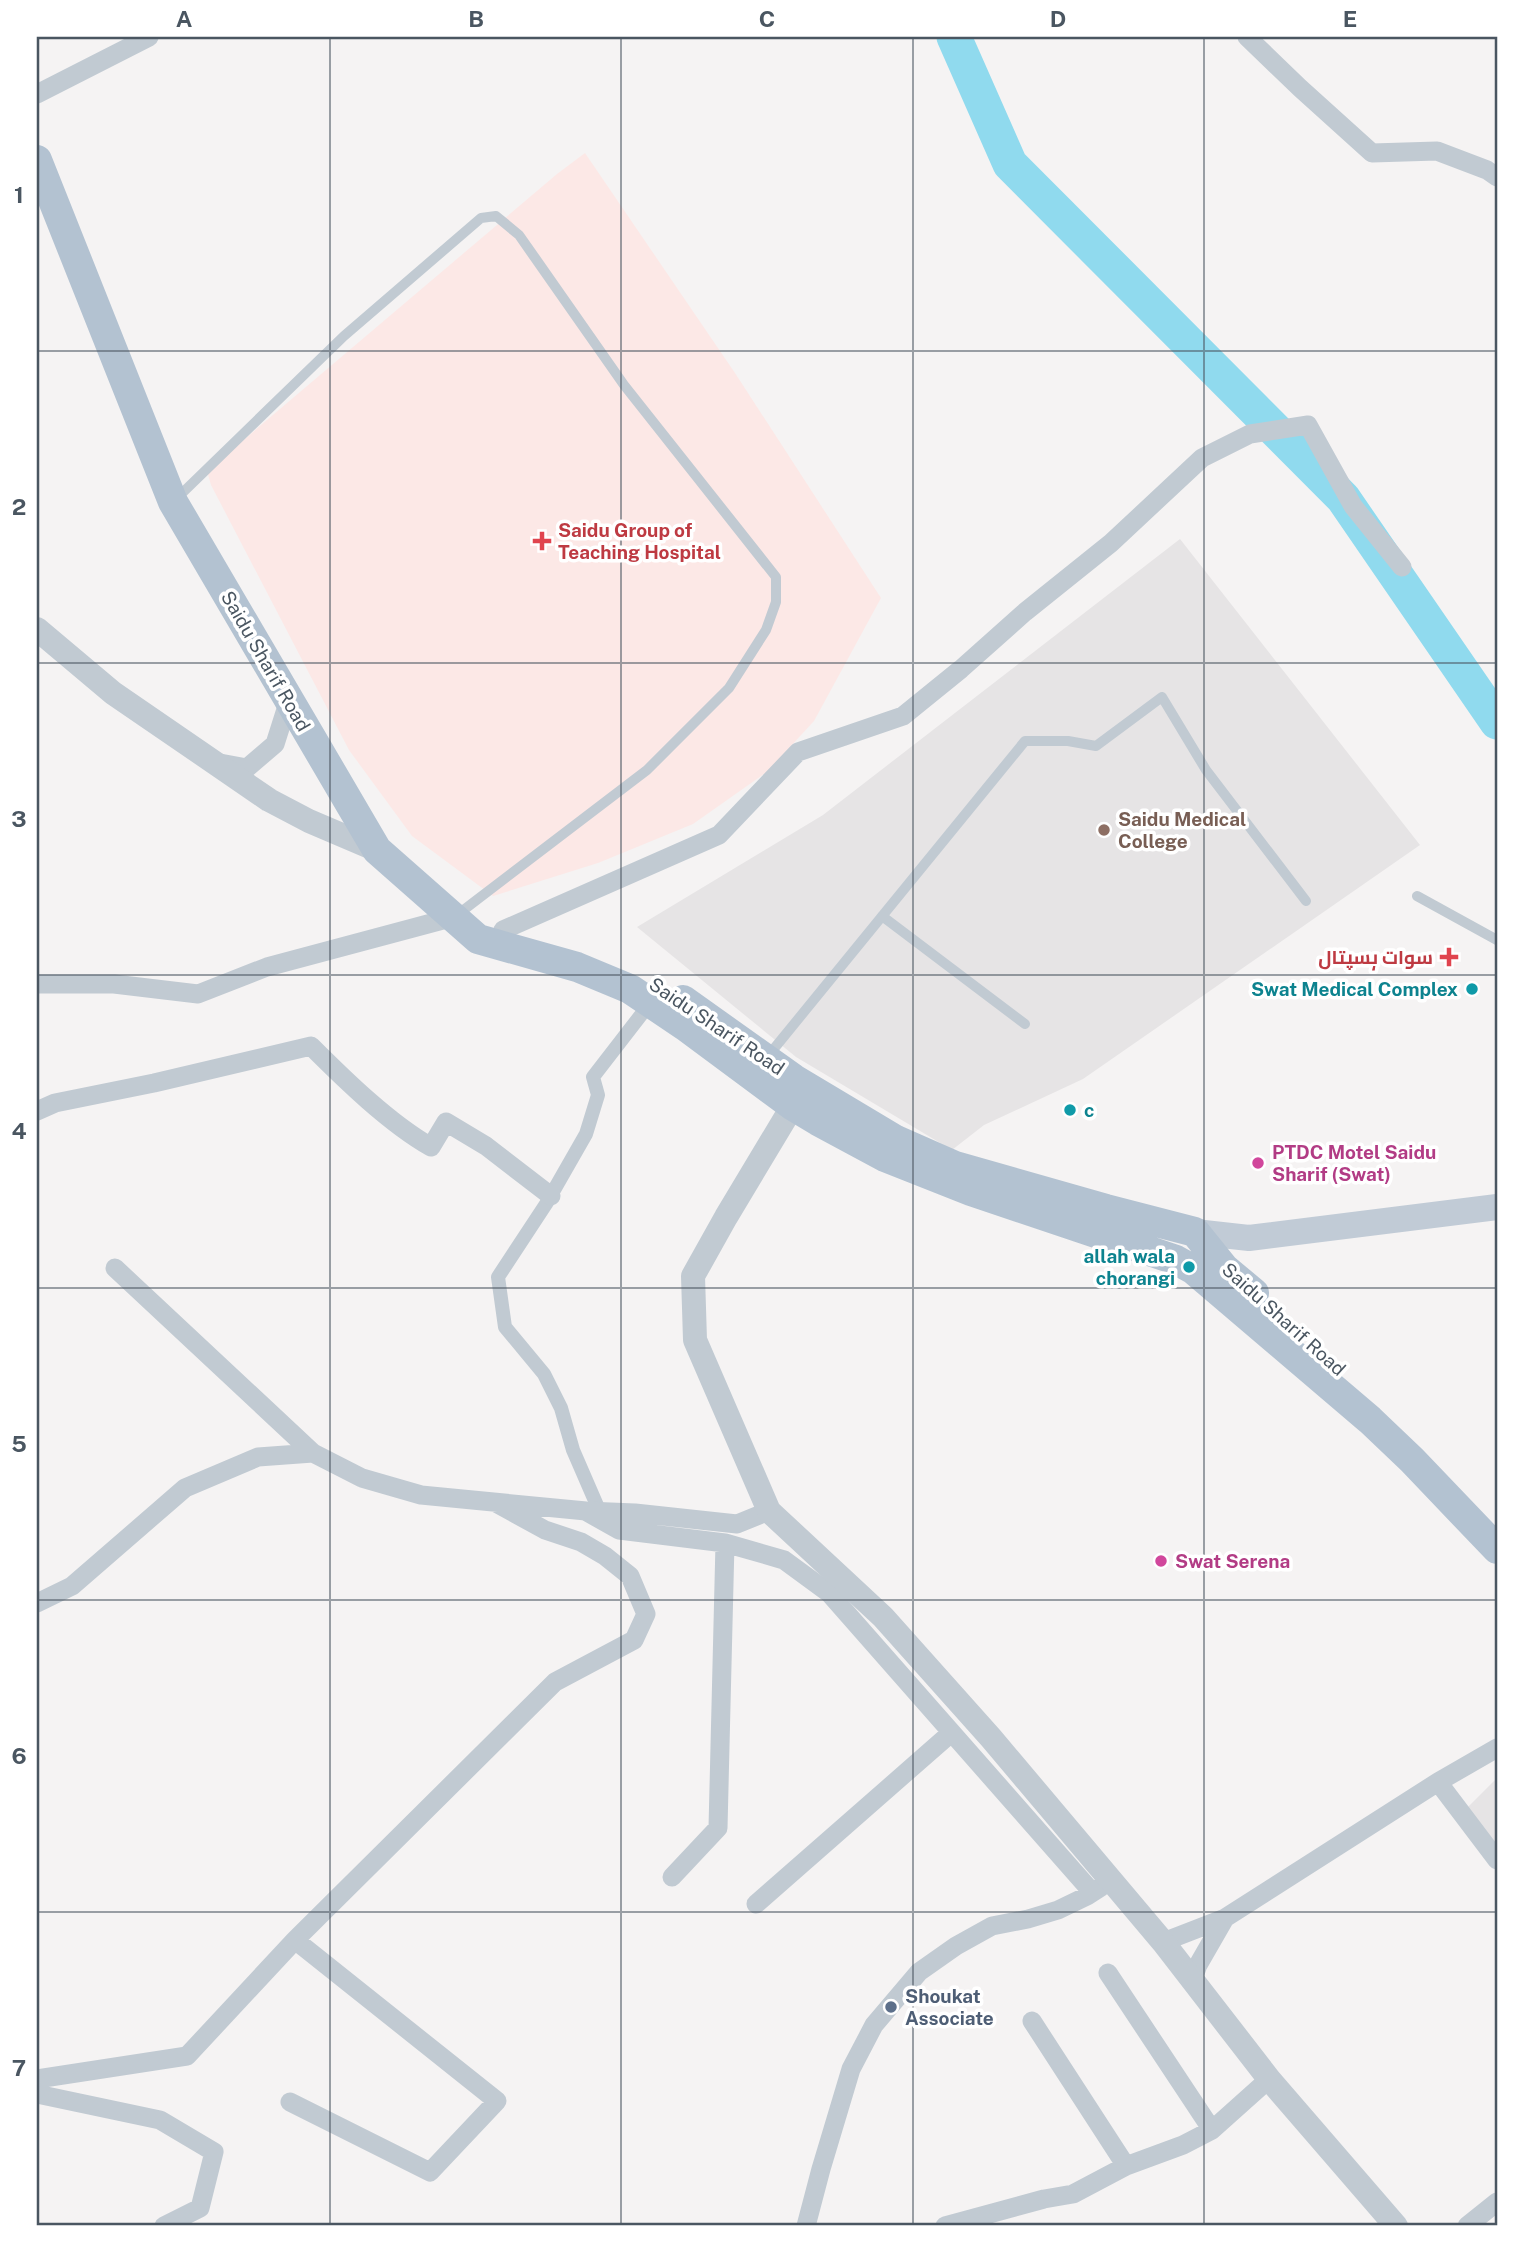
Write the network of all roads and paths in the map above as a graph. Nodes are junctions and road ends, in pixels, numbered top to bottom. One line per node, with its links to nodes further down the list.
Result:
1 (149, 37): 3 (street)
2 (1247, 37): 5 (street)
3 (37, 94)
4 (37, 160): 6 (main road, Saidu Sharif Road)
5 (1497, 177)
6 (173, 502): 9 (main road, Saidu Sharif Road); 15 (lane)
7 (1402, 567): 16 (street)
8 (37, 629): 10 (street)
9 (289, 700): 10 (street); 11 (main road, Saidu Sharif Road)
10 (209, 761): 11 (street)
11 (377, 850): 15 (main road, Saidu Sharif Road)
12 (1418, 896): 17 (lane)
13 (1306, 901): 14 (lane)
14 (882, 916): 20 (lane); 21 (lane)
15 (454, 918): 16 (main road, Saidu Sharif Road); 18 (street); 19 (main road)
16 (503, 930): 21 (main road, Saidu Sharif Road)
17 (1497, 940)
18 (37, 984)
19 (651, 1002): 22 (main road); 25 (street)
20 (1025, 1024)
21 (765, 1059): 22 (main road, Saidu Sharif Road)
22 (799, 1096): 24 (main road); 34 (street)
23 (37, 1111): 25 (street)
24 (975, 1182): 27 (main road); 28 (main road)
25 (551, 1196): 33 (street)
26 (1497, 1207): 27 (main road)
27 (1195, 1232): 30 (main road, Saidu Sharif Road)
28 (1176, 1259): 30 (main road); 37 (main road)
29 (115, 1268): 31 (street)
30 (1224, 1268): 35 (main road, Saidu Sharif Road)
31 (313, 1453): 32 (street); 38 (street)
32 (494, 1502): 33 (street); 47 (street)
33 (592, 1511): 34 (street); 36 (street)
34 (769, 1511): 44 (street)
35 (1497, 1529)
36 (725, 1544): 39 (street); 43 (street)
37 (1497, 1549)
38 (37, 1603)
39 (951, 1733): 44 (street); 45 (street)
40 (1497, 1748): 41 (street)
41 (1438, 1782): 42 (street); 46 (street)
42 (1497, 1860)
43 (672, 1877)
44 (1101, 1886): 48 (street); 60 (street)
45 (756, 1904)
46 (1225, 1919): 48 (street); 50 (street)
47 (295, 1940): 53 (street); 55 (street)
48 (1163, 1942): 50 (street)
49 (1108, 1973): 56 (street)
50 (1192, 1981): 52 (street)
51 (1032, 2021): 57 (street)
52 (1269, 2078): 56 (street); 62 (street)
53 (37, 2079)
54 (37, 2094): 59 (street)
55 (290, 2102)
56 (1212, 2130): 57 (street)
57 (1126, 2166): 61 (street)
58 (1497, 2202): 63 (street)
59 (164, 2226)
60 (806, 2226)
61 (945, 2226)
62 (1396, 2226)
63 (1466, 2226)

